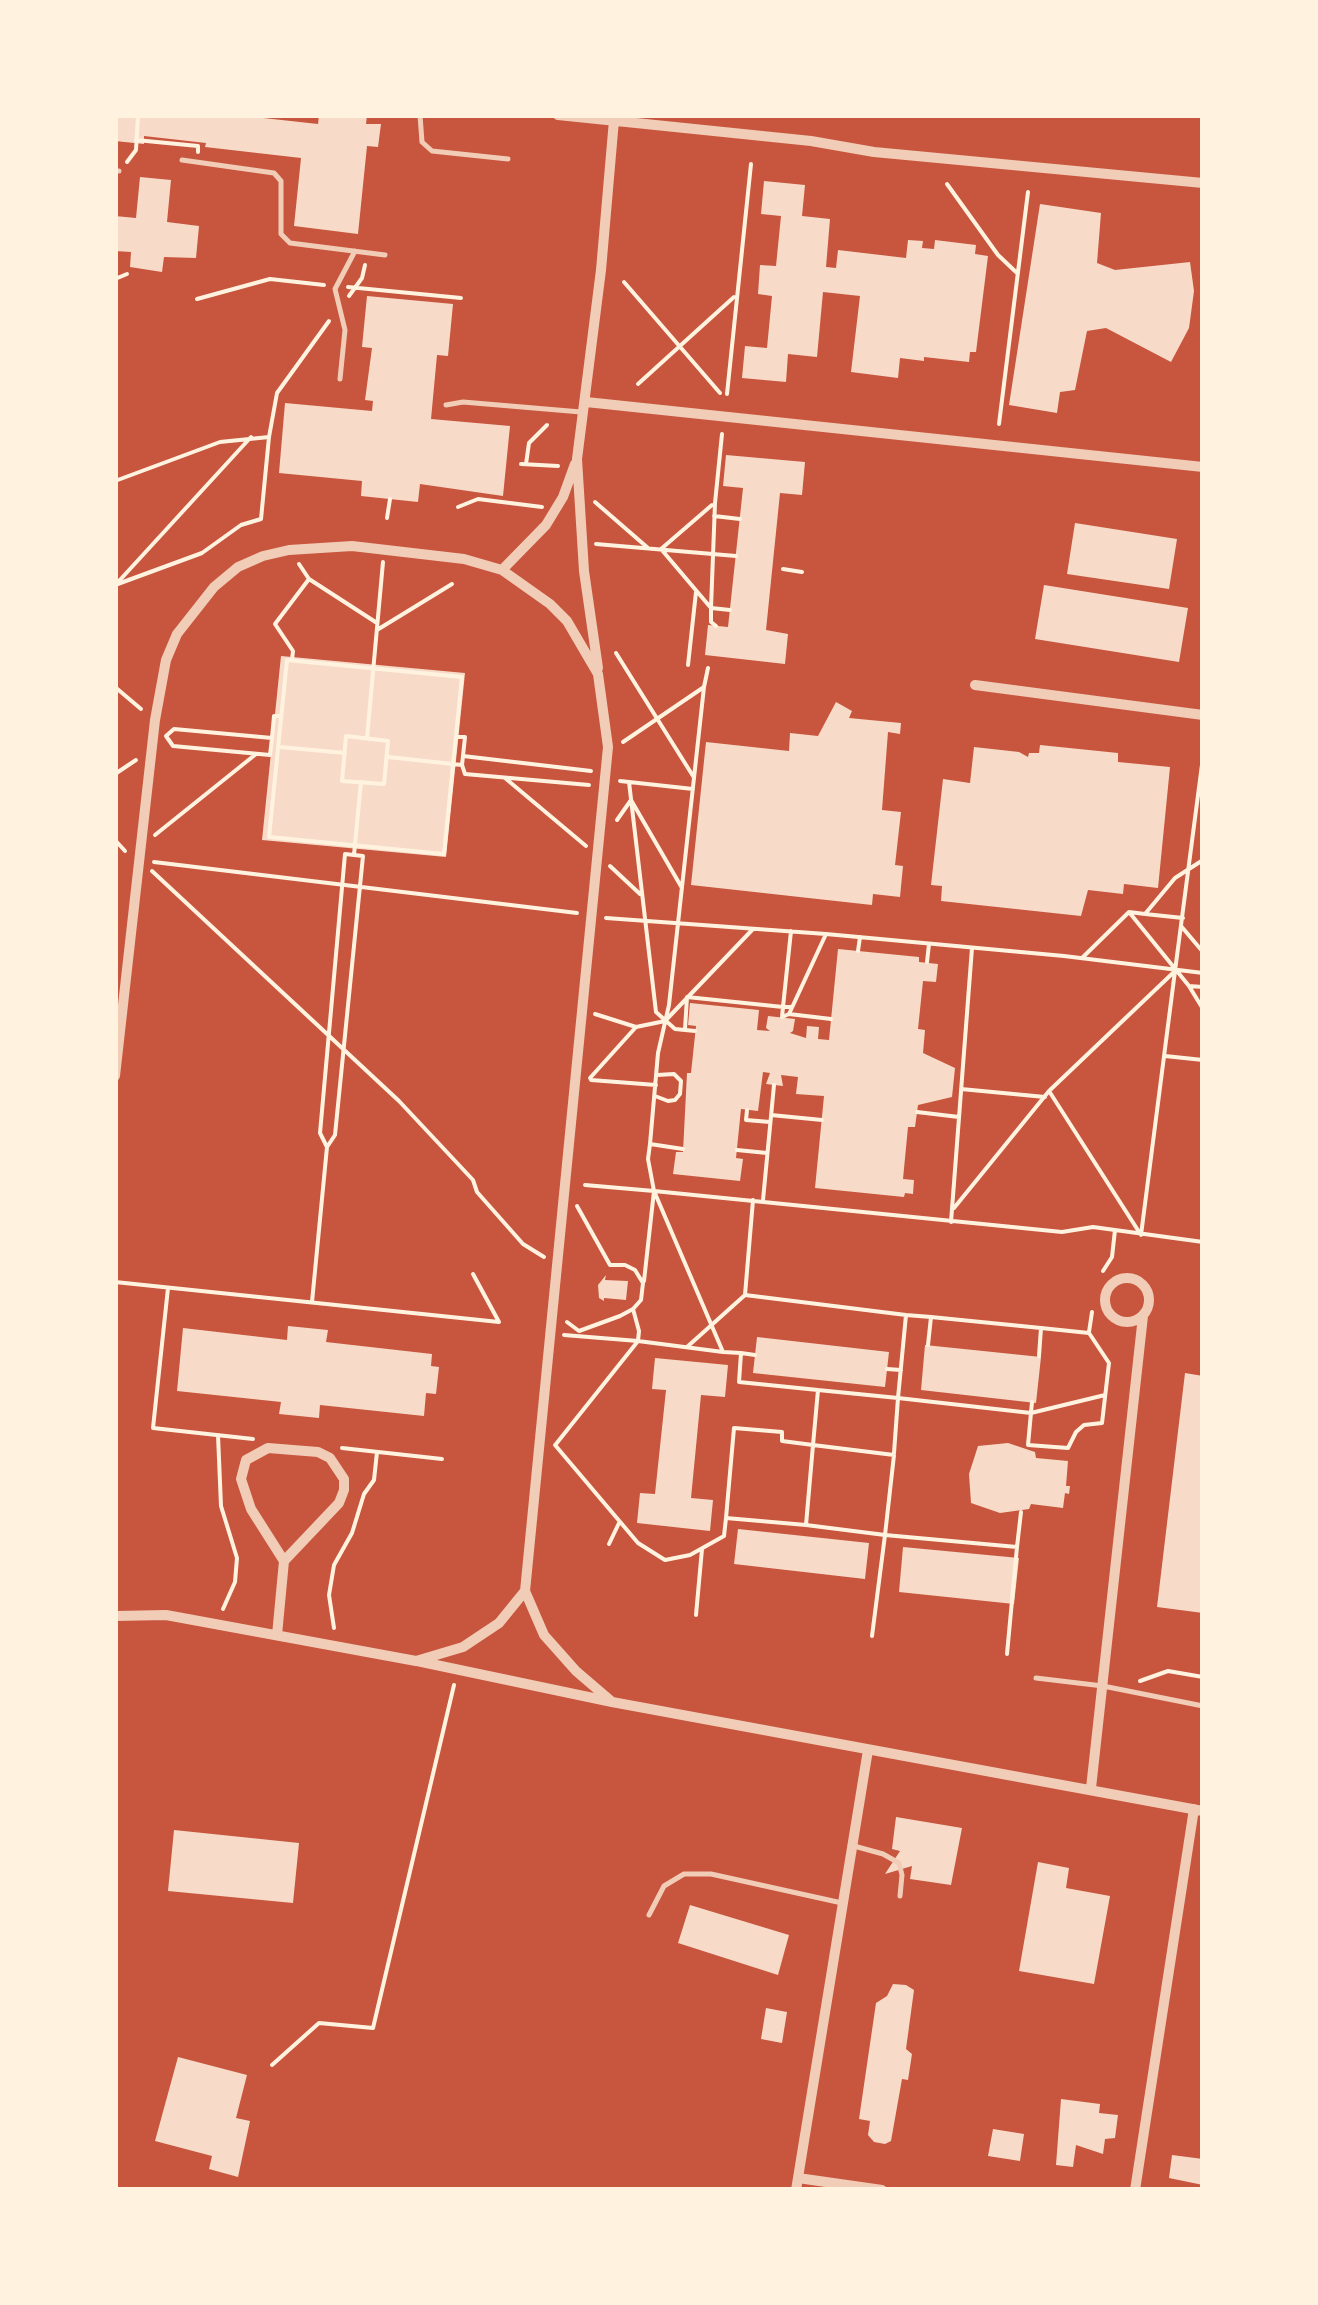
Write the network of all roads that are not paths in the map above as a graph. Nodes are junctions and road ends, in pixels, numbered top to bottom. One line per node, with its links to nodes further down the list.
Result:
1 (420, 115): 4 (lane)
2 (558, 115): 3 (street)
3 (614, 120): 6 (street); 11 (street)
4 (508, 159)
5 (182, 160): 7 (lane)
6 (1203, 184)
7 (355, 252): 8 (lane); 9 (lane)
8 (385, 255)
9 (340, 380)
10 (446, 405): 11 (lane)
11 (585, 407): 12 (street); 13 (street)
12 (577, 459): 14 (street); 15 (street)
13 (1203, 467)
14 (502, 570): 15 (street); 18 (street)
15 (598, 674): 21 (street)
16 (974, 691): 17 (street)
17 (1203, 715)
18 (115, 1076)
19 (1143, 1316): 19 (street); 26 (street)
20 (284, 1561): 20 (street); 23 (street)
21 (525, 1591): 24 (street); 27 (street)
22 (115, 1616): 23 (street)
23 (276, 1635): 24 (street)
24 (416, 1661): 27 (street)
25 (1036, 1678): 26 (lane)
26 (1103, 1686): 28 (lane); 30 (street)
27 (612, 1702): 29 (street)
28 (1203, 1706)
29 (868, 1750): 30 (street); 32 (street)
30 (1090, 1788): 31 (street)
31 (1198, 1810): 38 (street)
32 (852, 1845): 33 (lane); 34 (street)
33 (900, 1896)
34 (843, 1903): 35 (lane); 36 (street)
35 (649, 1915)
36 (797, 2184): 37 (street)
37 (882, 2190)
38 (1134, 2190)

